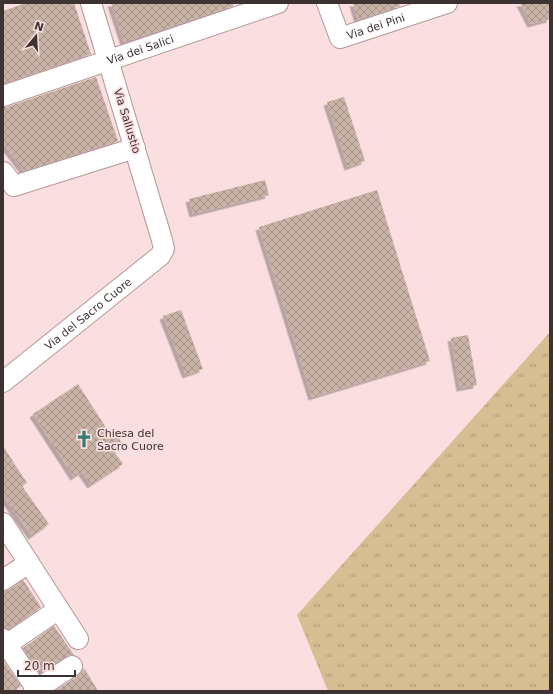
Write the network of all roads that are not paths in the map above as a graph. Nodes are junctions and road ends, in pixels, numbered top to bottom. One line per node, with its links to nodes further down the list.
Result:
1 (91, 3): 5 (street, Via Sallustio)
2 (278, 3): 5 (street, Via dei Salici)
3 (328, 3): 4 (street, Via dei Pini)
4 (447, 3)
5 (108, 60): 6 (street, Via dei Salici); 7 (street, Via Sallustio)
6 (3, 96)
7 (135, 148): 8 (street); 9 (street, Via Sallustio)
8 (3, 172)
9 (162, 240): 10 (street, Via del Sacro Cuore)
10 (3, 382)
11 (3, 523): 12 (street)
12 (29, 563): 13 (street); 14 (street)
13 (3, 580)
14 (59, 609): 15 (street); 16 (street)
15 (78, 639)
16 (4, 644): 18 (street)
17 (72, 666): 18 (street)
18 (36, 690)

